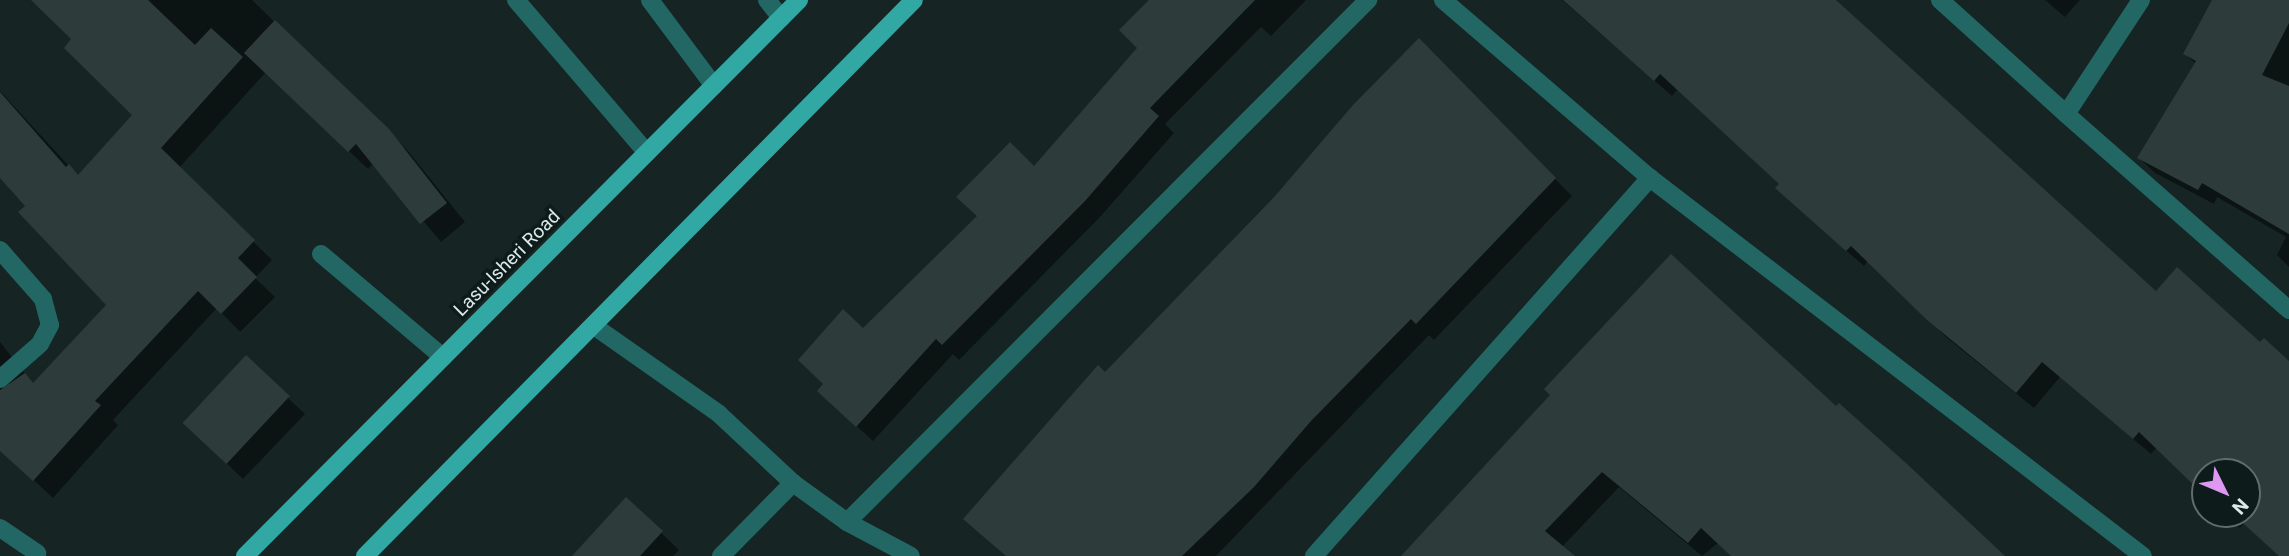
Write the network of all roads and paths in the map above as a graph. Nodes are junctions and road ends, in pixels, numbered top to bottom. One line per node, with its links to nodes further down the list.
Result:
1 (516, 0): 13 (street)
2 (650, 0): 11 (street)
3 (767, 0): 10 (street)
4 (799, 0): 10 (main road, Lasu-Isheri Road)
5 (914, 0): 18 (main road)
6 (1368, 0): 22 (street)
7 (1443, 0): 14 (street)
8 (1940, 0): 12 (street)
9 (2141, 0): 12 (street)
10 (782, 18): 11 (main road, Lasu-Isheri Road)
11 (714, 86): 13 (main road, Lasu-Isheri Road)
12 (2066, 114): 17 (street)
13 (647, 153): 19 (main road, Lasu-Isheri Road)
14 (1650, 178): 29 (street); 30 (street)
15 (0, 250): 20 (street)
16 (321, 254): 19 (street)
17 (2289, 310)
18 (594, 326): 21 (street); 26 (main road)
19 (443, 357): 25 (main road, Lasu-Isheri Road)
20 (0, 379)
21 (793, 483): 22 (street); 27 (street)
22 (847, 522): 28 (street)
23 (0, 528): 24 (street)
24 (37, 555)
25 (245, 556)
26 (365, 556)
27 (721, 556)
28 (911, 556)
29 (1314, 556)
30 (2143, 556)

